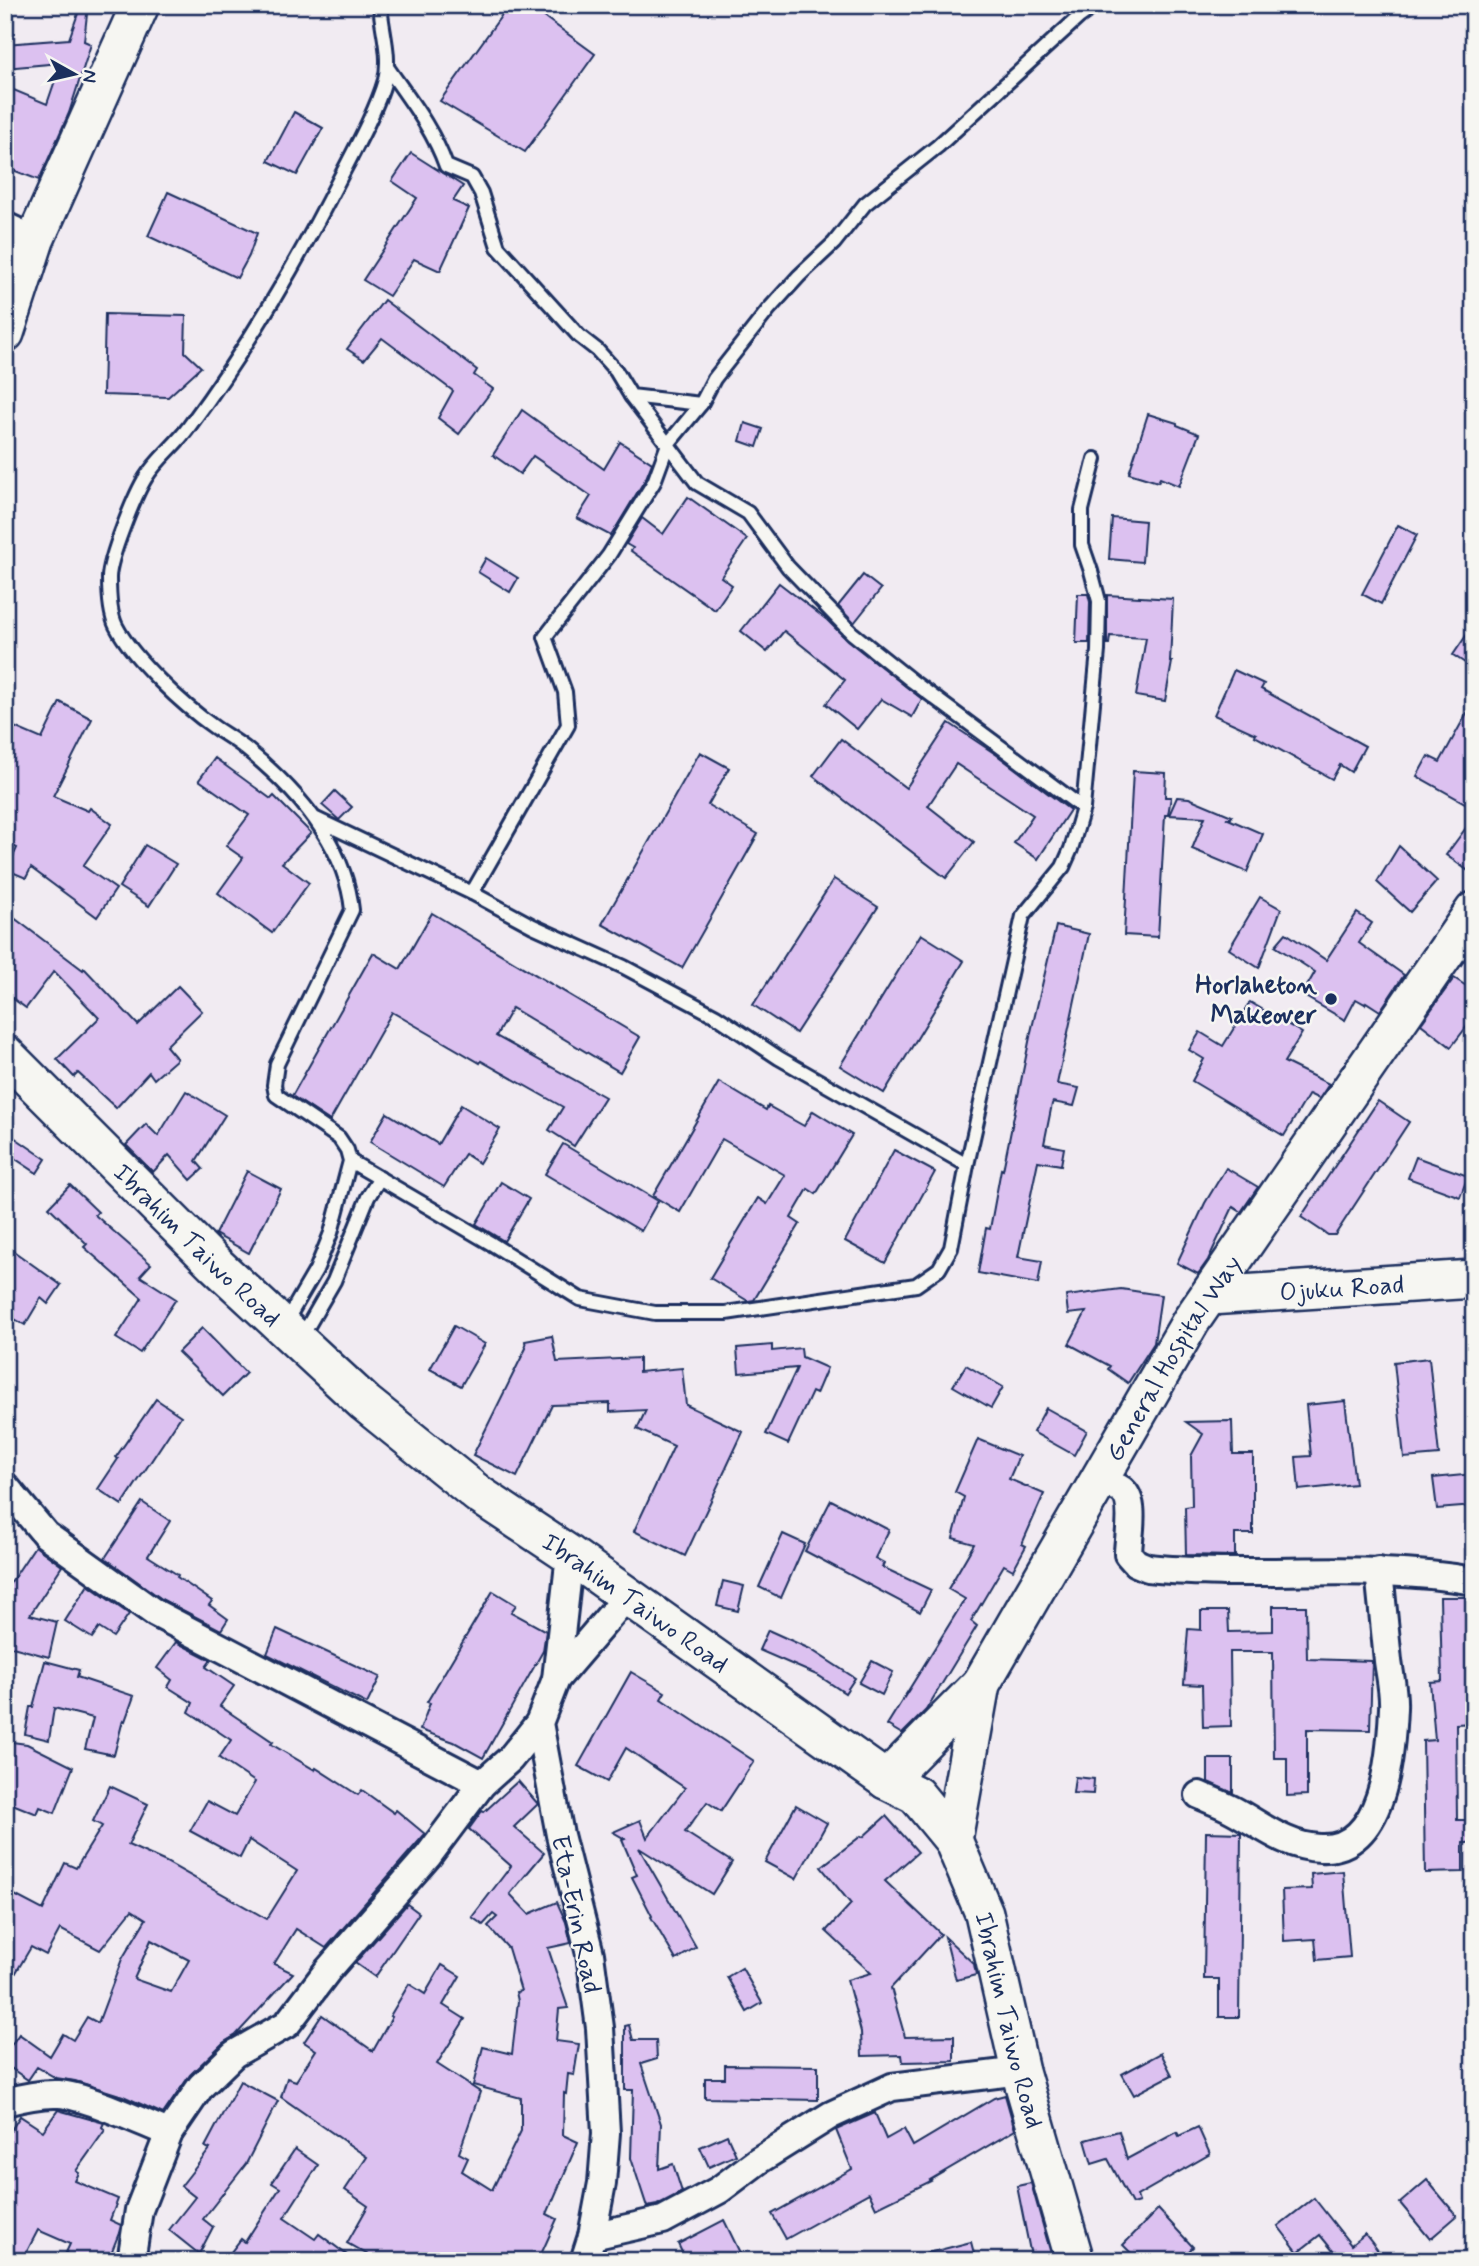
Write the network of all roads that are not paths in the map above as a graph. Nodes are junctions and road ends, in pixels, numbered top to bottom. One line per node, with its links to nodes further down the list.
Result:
1 (140, 5): 5 (main road)
2 (380, 5): 4 (lane)
3 (1096, 5): 8 (lane)
4 (387, 67): 7 (lane); 12 (lane)
5 (20, 233): 6 (main road)
6 (5, 333)
7 (631, 396): 8 (lane); 9 (lane)
8 (701, 404): 9 (lane)
9 (668, 444): 11 (lane); 13 (lane)
10 (1095, 459): 11 (lane)
11 (1083, 808): 17 (lane)
12 (316, 818): 13 (lane); 16 (lane)
13 (472, 893): 17 (lane)
14 (1474, 911): 20 (main road, General Hospital Way)
15 (5, 1054): 21 (main road, Ibrahim Taiwo Road)
16 (350, 1161): 18 (lane); 21 (lane)
17 (967, 1165): 18 (lane)
18 (380, 1178): 21 (lane)
19 (1474, 1279): 20 (main road, Ojuku Road)
20 (1209, 1296): 22 (main road, General Hospital Way)
21 (291, 1333): 24 (main road, Ibrahim Taiwo Road)
22 (1096, 1484): 25 (street); 29 (main road, General Hospital Way)
23 (5, 1486): 32 (street)
24 (570, 1555): 27 (main road, Ibrahim Taiwo Road); 28 (street)
25 (1379, 1571): 26 (street); 33 (street)
26 (1474, 1581)
27 (627, 1596): 28 (street); 31 (main road, Ibrahim Taiwo Road)
28 (556, 1679): 30 (street)
29 (981, 1684): 31 (main road); 34 (main road, General Hospital Way)
30 (538, 1723): 32 (street); 38 (street, Eta-Erin Road)
31 (886, 1780): 34 (main road, Ibrahim Taiwo Road)
32 (481, 1784): 37 (street)
33 (1199, 1795)
34 (953, 1840): 35 (main road, Ibrahim Taiwo Road)
35 (1020, 2071): 38 (street); 40 (main road, Ibrahim Taiwo Road)
36 (5, 2102): 37 (street)
37 (169, 2133): 39 (street)
38 (588, 2249)
39 (131, 2261)
40 (1075, 2261)

